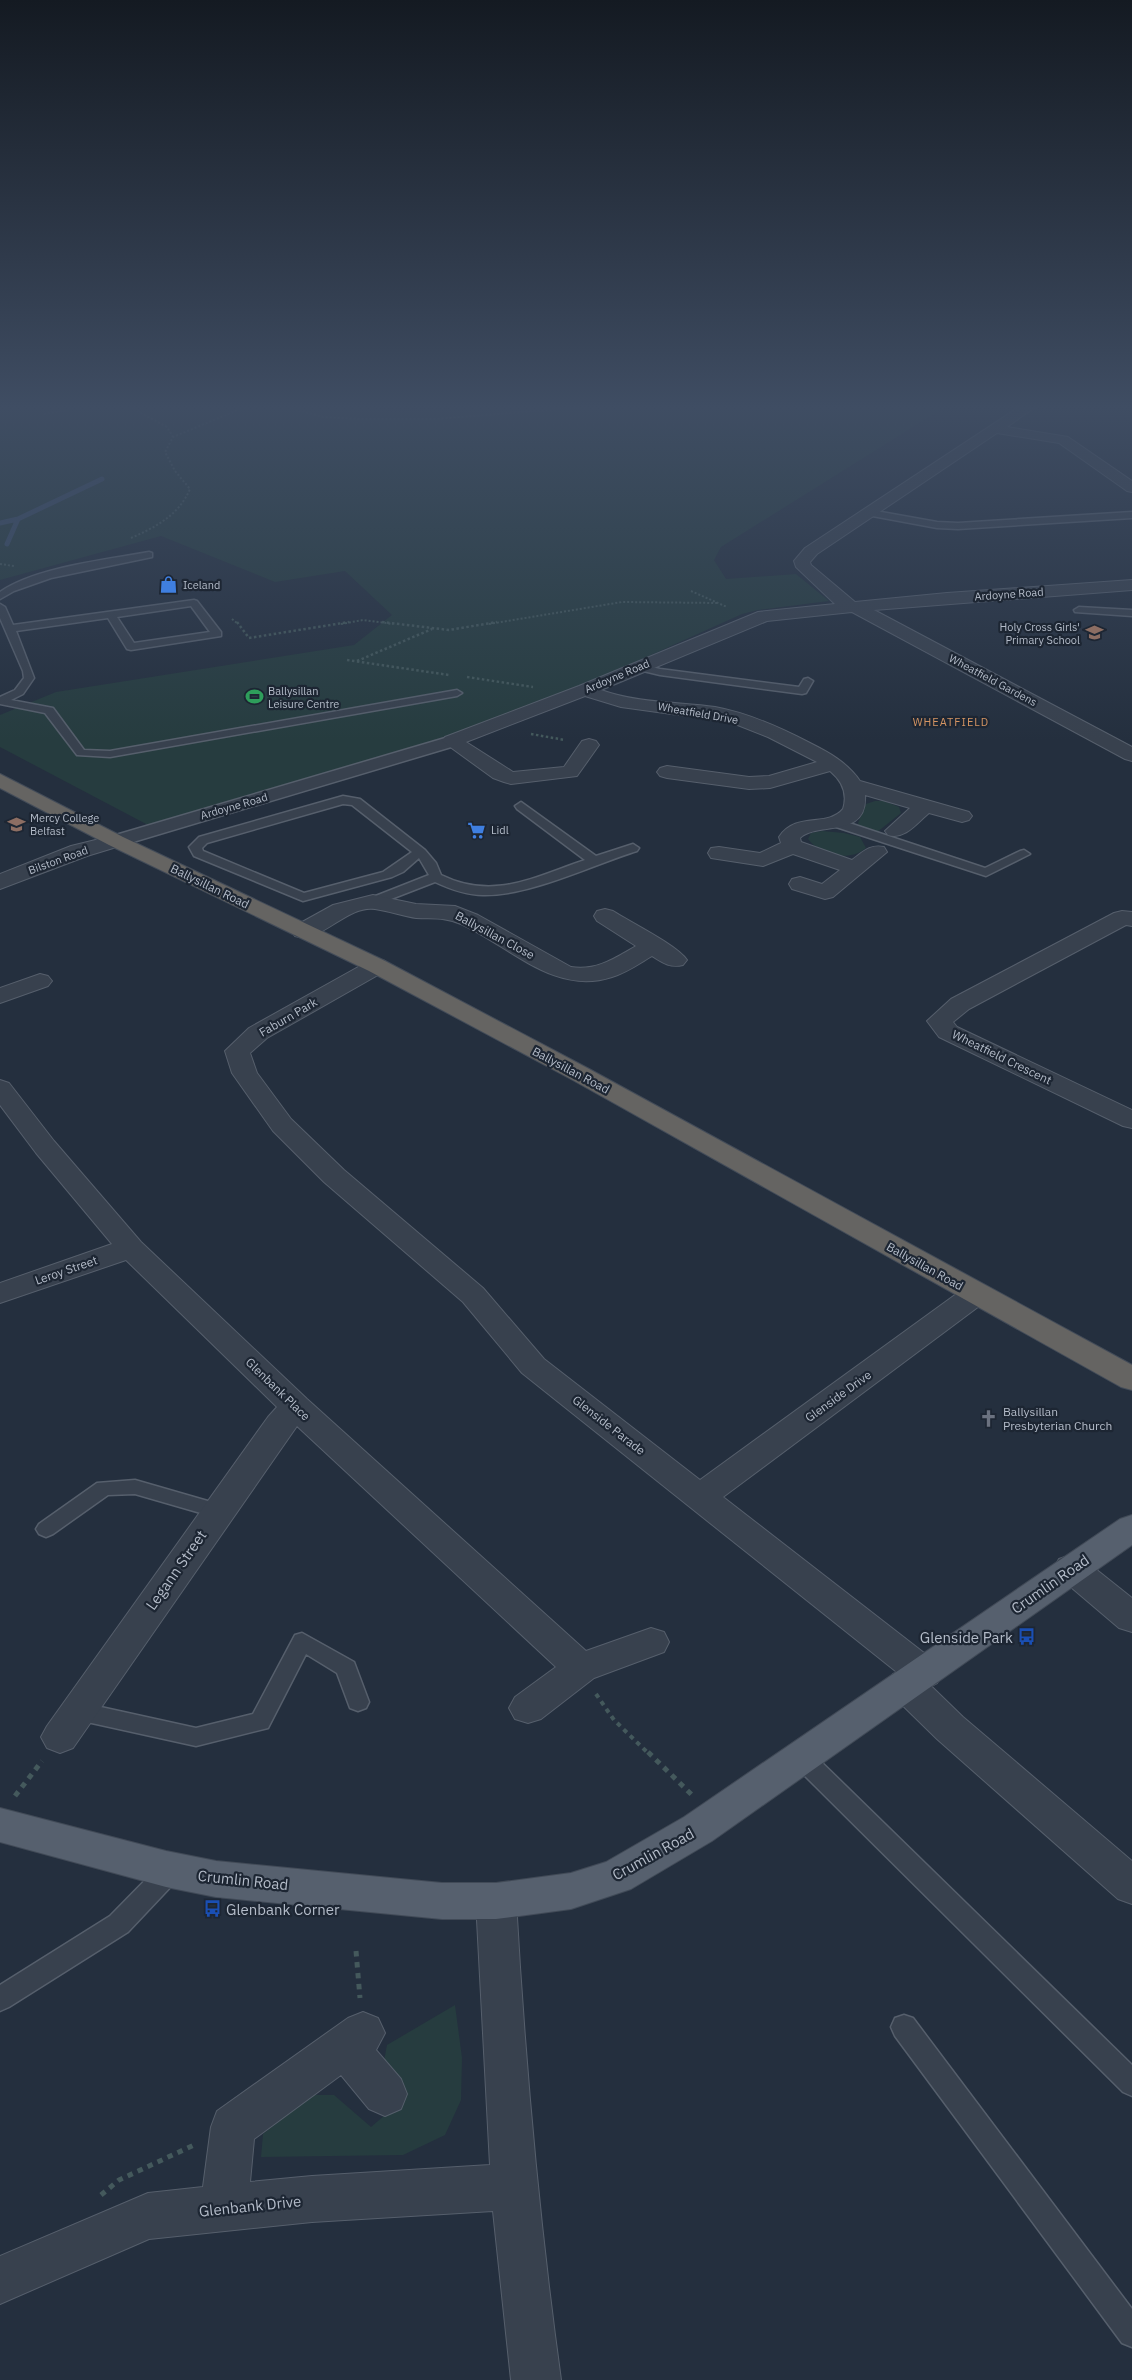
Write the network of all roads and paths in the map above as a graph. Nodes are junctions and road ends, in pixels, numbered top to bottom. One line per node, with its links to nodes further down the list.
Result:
1 (167, 518): 5 (path)
2 (862, 518): 11 (street, Wheatfield Gardens)
3 (896, 518): 4 (lane)
4 (1083, 518)
5 (126, 540)
6 (149, 555): 9 (lane)
7 (1132, 585): 11 (street, Ardoyne Road)
8 (691, 590): 10 (path)
9 (0, 596)
10 (719, 603): 16 (path); 19 (path)
11 (853, 607): 16 (street, Ardoyne Road); 28 (street, Wheatfield Gardens)
12 (1079, 610): 14 (lane)
13 (1, 611): 18 (lane)
14 (1132, 613)
15 (111, 615): 17 (lane); 17 (lane); 18 (lane)
16 (755, 620): 21 (street, Ardoyne Road)
17 (209, 623): 19 (path)
18 (9, 629): 25 (lane)
19 (432, 629): 20 (path)
20 (356, 662)
21 (639, 667): 22 (lane); 23 (street, Ardoyne Road)
22 (808, 681)
23 (586, 690): 26 (street, Ardoyne Road); 29 (street, Wheatfield Drive)
24 (457, 693): 25 (lane)
25 (0, 701)
26 (452, 741): 27 (street); 38 (street, Ardoyne Road)
27 (590, 745)
28 (1132, 755)
29 (832, 764): 30 (street); 32 (street, Wheatfield Drive)
30 (667, 772)
31 (0, 780): 38 (highway, Ballysillan Road)
32 (853, 785): 34 (street); 36 (street)
33 (521, 806): 45 (lane)
34 (925, 806): 35 (street); 37 (street)
35 (962, 816)
36 (834, 822): 39 (street); 44 (lane)
37 (895, 831)
38 (116, 841): 48 (street, Bilston Road); 53 (highway, Ballysillan Road)
39 (792, 846): 43 (street); 46 (street)
40 (633, 848): 45 (lane)
41 (876, 852): 46 (street)
42 (421, 853): 42 (lane); 47 (lane)
43 (719, 853)
44 (1024, 854)
45 (595, 861): 47 (lane)
46 (855, 868): 49 (street)
47 (436, 877): 50 (lane)
48 (0, 882)
49 (800, 884)
50 (373, 902): 53 (street, Ballysillan Close); 54 (street, Ballysillan Close)
51 (605, 916): 54 (street)
52 (1132, 919): 60 (street, Wheatfield Crescent)
53 (303, 931): 56 (highway, Ballysillan Road)
54 (652, 946): 55 (street)
55 (675, 960)
56 (377, 966): 61 (street, Faburn Park); 64 (highway, Ballysillan Road)
57 (40, 981): 58 (street)
58 (0, 996)
59 (0, 1088): 62 (street, Glenbank Place)
60 (1132, 1120)
61 (313, 1157): 67 (street, Glenside Parade)
62 (131, 1248): 63 (street, Leroy Street); 66 (street, Glenbank Place)
63 (0, 1293)
64 (976, 1294): 65 (highway, Ballysillan Road); 67 (street, Glenside Drive)
65 (1132, 1379)
66 (296, 1407): 68 (street, Legann Street); 74 (street, Glenbank Place)
67 (700, 1497): 75 (street, Glenside Parade)
68 (218, 1511): 70 (lane); 78 (street, Legann Street)
69 (1132, 1528): 71 (main road, Crumlin Road)
70 (46, 1529)
71 (1071, 1568): 72 (street); 75 (main road, Crumlin Road)
72 (1132, 1618)
73 (651, 1642): 74 (street)
74 (581, 1668): 77 (street); 81 (path)
75 (915, 1679): 79 (main road, Crumlin Road); 83 (street)
76 (358, 1702): 78 (lane)
77 (528, 1708)
78 (69, 1724): 80 (path)
79 (802, 1758): 81 (main road, Crumlin Road); 89 (lane)
80 (6, 1813): 82 (main road, Crumlin Road)
81 (716, 1818): 84 (main road, Crumlin Road)
82 (171, 1870): 84 (main road, Crumlin Road); 86 (lane)
83 (1132, 1886)
84 (496, 1901): 91 (street)
85 (356, 1951): 88 (path)
86 (0, 1999)
87 (904, 2027): 94 (lane)
88 (354, 2040): 90 (street); 92 (street)
89 (1132, 2082)
90 (385, 2094)
91 (513, 2187): 92 (street, Glenbank Drive); 95 (street)
92 (224, 2208): 93 (street, Glenbank Drive)
93 (0, 2280)
94 (1132, 2333)
95 (536, 2380)

